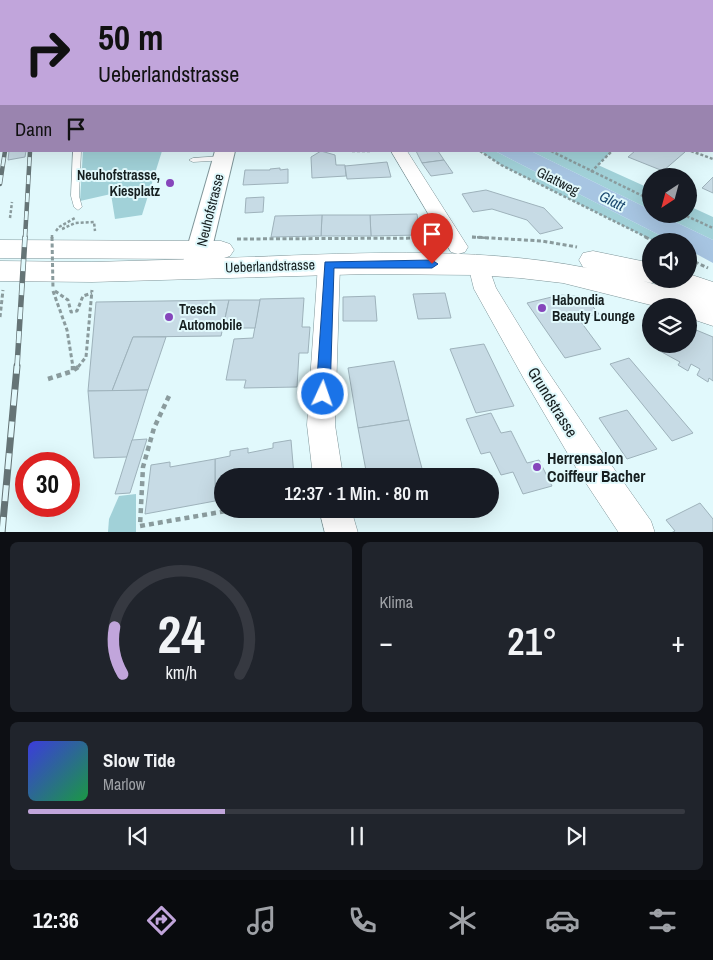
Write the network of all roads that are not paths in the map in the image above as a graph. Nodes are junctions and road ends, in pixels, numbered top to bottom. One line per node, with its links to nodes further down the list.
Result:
1 (77, 152): 5 (lane)
2 (400, 152): 6 (street)
3 (224, 155): 4 (lane); 8 (street, Neuhofstrasse)
4 (193, 160)
5 (78, 207)
6 (456, 242): 8 (main road, Ueberlandstrasse); 11 (main road, Ueberlandstrasse)
7 (0, 249): 8 (main road, Ueberlandstrasse)
8 (197, 259): 9 (main road, Ueberlandstrasse); 12 (main road, Ueberlandstrasse)
9 (329, 264): 10 (main road, Ueberlandstrasse); 16 (street)
10 (479, 265): 15 (main road, Ueberlandstrasse); 19 (street, Grundstrasse)
11 (642, 271)
12 (2, 276)
13 (697, 288): 14 (main road)
14 (713, 293)
15 (713, 314)
16 (327, 468)
17 (338, 518): 18 (street)
18 (342, 532)
19 (640, 532)

